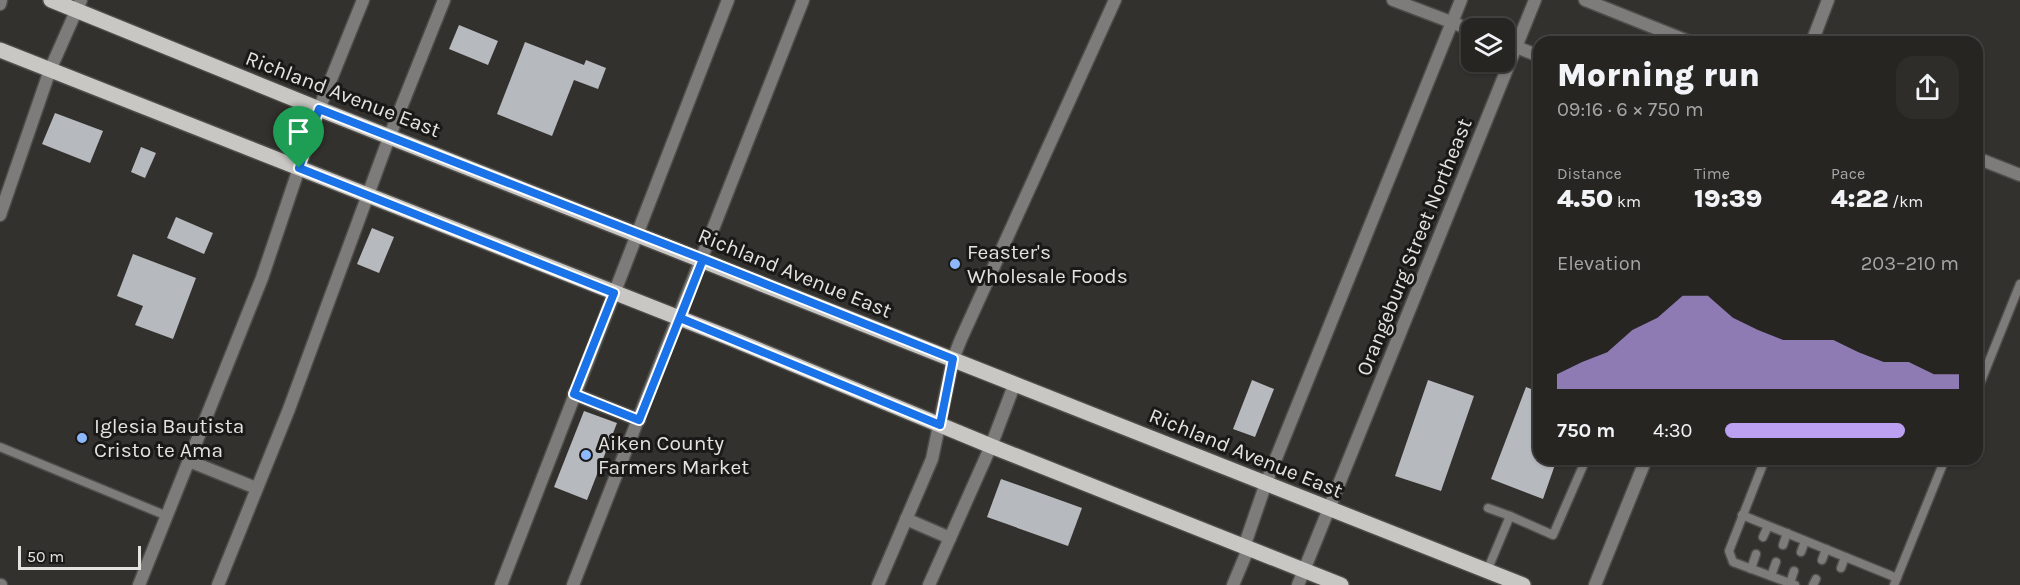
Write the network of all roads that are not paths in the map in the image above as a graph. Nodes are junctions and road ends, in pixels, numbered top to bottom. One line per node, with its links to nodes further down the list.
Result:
1 (51, 0): 12 (main road, Richland Avenue East)
2 (363, 0): 23 (street)
3 (444, 0): 24 (street)
4 (728, 0): 30 (street)
5 (803, 0): 31 (street)
6 (1115, 0): 35 (street)
7 (1393, 0): 13 (street)
8 (1461, 0): 13 (street)
9 (1534, 0): 15 (street, Orangeburg Street Northeast)
10 (1585, 0): 16 (street)
11 (1828, 0): 17 (street)
12 (79, 5): 21 (street); 23 (main road, Richland Avenue East)
13 (1454, 23): 14 (street); 48 (street)
14 (1461, 26)
15 (1515, 36)
16 (1675, 36)
17 (1814, 36)
18 (1515, 47): 20 (street)
19 (0, 50): 21 (main road)
20 (1533, 54)
21 (50, 70): 26 (main road); 29 (street)
22 (1499, 72): 50 (street, Orangeburg Street Northeast)
23 (319, 109): 24 (main road, Richland Avenue East); 26 (street)
24 (390, 135): 28 (street); 30 (main road, Richland Avenue East)
25 (1983, 160): 27 (street)
26 (299, 168): 28 (main road); 43 (street)
27 (2020, 175)
28 (368, 195): 33 (main road); 49 (street)
29 (0, 215)
30 (636, 233): 31 (main road, Richland Avenue East); 33 (street)
31 (703, 259): 34 (street); 35 (main road, Richland Avenue East)
32 (2020, 284): 36 (lane)
33 (614, 293): 34 (main road); 38 (street)
34 (680, 318): 39 (street); 40 (main road)
35 (953, 359): 37 (main road, Richland Avenue East); 40 (street)
36 (1983, 376)
37 (1015, 383): 41 (street); 48 (main road, Richland Avenue East)
38 (574, 394): 39 (street); 79 (street)
39 (639, 420): 80 (street)
40 (940, 425): 41 (main road); 55 (street)
41 (991, 446): 59 (street); 62 (main road)
42 (0, 447): 53 (lane)
43 (189, 461): 49 (street); 53 (street)
44 (1583, 465): 54 (lane)
45 (1644, 465): 86 (street)
46 (1763, 465): 52 (lane)
47 (1943, 465): 75 (lane)
48 (1266, 483): 50 (main road, Richland Avenue East); 62 (street)
49 (256, 488): 78 (street)
50 (1328, 508): 71 (main road, Richland Avenue East); 74 (street, Orangeburg Street Northeast)
51 (1488, 508): 54 (lane)
52 (1742, 515): 56 (lane); 70 (lane)
53 (166, 516): 77 (street)
54 (1510, 516): 71 (lane)
55 (906, 519): 59 (street); 81 (street)
56 (1768, 526): 57 (lane); 58 (lane)
57 (1787, 533): 60 (lane); 61 (lane)
58 (1763, 537)
59 (950, 538): 82 (street)
60 (1805, 541): 63 (lane); 64 (lane)
61 (1783, 545)
62 (1244, 547): 74 (main road); 83 (street)
63 (1826, 549): 66 (lane); 67 (lane)
64 (1801, 552)
65 (1756, 555): 70 (lane)
66 (1845, 557): 69 (lane); 75 (lane)
67 (1822, 561)
68 (1776, 562): 73 (lane)
69 (1841, 568)
70 (1751, 569): 73 (lane)
71 (1487, 571): 85 (main road, Richland Avenue East)
72 (1794, 571): 76 (lane)
73 (1771, 576): 76 (lane)
74 (1301, 578): 84 (main road)
75 (1896, 581)
76 (1792, 584)
77 (139, 585)
78 (218, 585)
79 (501, 585)
80 (573, 585)
81 (878, 585)
82 (928, 585)
83 (1233, 585)
84 (1341, 585)
85 (1523, 585)
86 (1595, 585)

